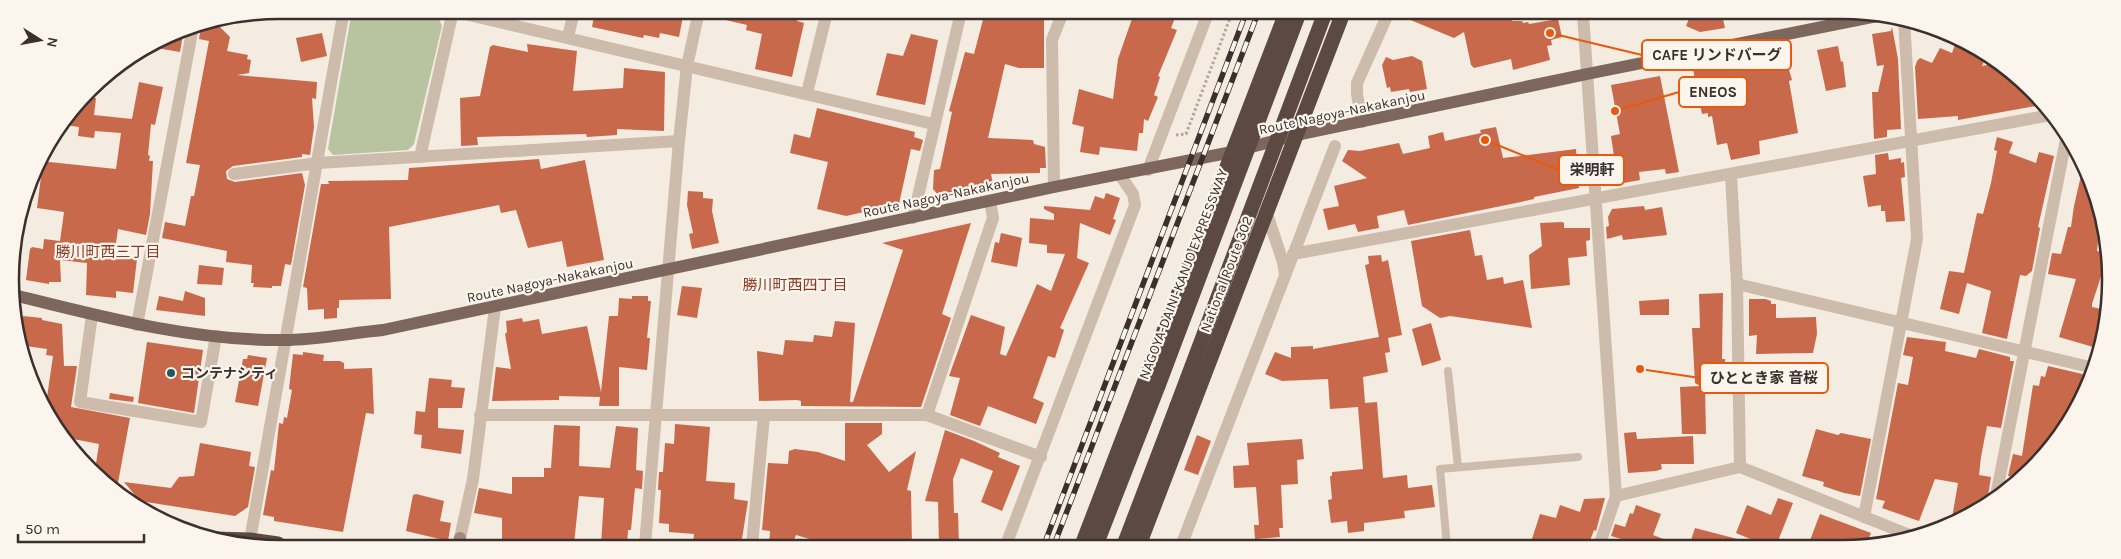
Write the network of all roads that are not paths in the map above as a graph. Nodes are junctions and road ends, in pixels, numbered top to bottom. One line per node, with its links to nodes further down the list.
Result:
1 (342, 19): 33 (street)
2 (451, 19): 32 (street)
3 (488, 19): 19 (street)
4 (572, 19): 19 (street)
5 (697, 19): 20 (street)
6 (825, 19): 22 (street)
7 (959, 19): 25 (street)
8 (1060, 19): 38 (street)
9 (1206, 19): 34 (street)
10 (1284, 19): 31 (highway)
11 (1297, 19): 75 (highway, NAGOYA-DAINI-KANJO EXPRESSWAY, bridge)
12 (1322, 19): 76 (highway, bridge)
13 (1341, 19): 26 (highway, National Route 302)
14 (1386, 19): 24 (street)
15 (1583, 19): 21 (street)
16 (1861, 19): 21 (main road, Route Nagoya-Nakakanjou)
17 (1905, 27): 27 (street)
18 (192, 35): 50 (street)
19 (568, 37): 20 (street)
20 (687, 66): 22 (street); 28 (street)
21 (1587, 74): 24 (main road, Route Nagoya-Nakakanjou); 39 (street)
22 (807, 92): 25 (street)
23 (2044, 116): 27 (street)
24 (1362, 122): 26 (main road, Route Nagoya-Nakakanjou)
25 (933, 124): 42 (street)
26 (1297, 136): 31 (main road, Route Nagoya-Nakakanjou); 41 (highway, National Route 302)
27 (1913, 140): 36 (street); 51 (street)
28 (679, 141): 32 (street); 44 (street)
29 (1335, 146): 43 (street)
30 (2065, 146): 54 (street)
31 (1232, 152): 34 (main road, Route Nagoya-Nakakanjou); 74 (highway)
32 (420, 157): 33 (street)
33 (318, 163): 35 (street); 53 (street)
34 (1148, 170): 37 (main road, Route Nagoya-Nakakanjou)
35 (234, 174)
36 (1731, 174): 39 (street); 46 (street)
37 (1120, 175): 38 (main road, Route Nagoya-Nakakanjou); 61 (street)
38 (1054, 187): 40 (main road, Route Nagoya-Nakakanjou)
39 (1595, 200): 43 (street); 66 (street)
40 (990, 201): 42 (main road, Route Nagoya-Nakakanjou); 59 (street)
41 (1267, 214): 45 (street); 77 (highway, National Route 302)
42 (913, 218): 44 (main road, Route Nagoya-Nakakanjou)
43 (1293, 254): 45 (street)
44 (668, 270): 48 (main road, Route Nagoya-Nakakanjou); 58 (street)
45 (1285, 275): 78 (street)
46 (1737, 284): 51 (street); 64 (street)
47 (19, 296): 49 (main road, Route Nagoya-Nakakanjou)
48 (495, 307): 53 (main road, Route Nagoya-Nakakanjou); 57 (street)
49 (92, 314): 50 (main road, Route Nagoya-Nakakanjou); 52 (street)
50 (138, 324): 52 (main road, Route Nagoya-Nakakanjou)
51 (1900, 324): 54 (street); 67 (street)
52 (216, 336): 53 (main road, Route Nagoya-Nakakanjou)
53 (285, 340): 69 (street)
54 (2025, 352): 55 (street); 65 (street)
55 (2087, 366)
56 (1448, 371): 63 (lane)
57 (480, 415): 58 (street); 70 (street)
58 (656, 415): 60 (street); 71 (street)
59 (927, 415): 60 (street); 61 (street)
60 (764, 416): 72 (street)
61 (1041, 457): 73 (street)
62 (1578, 457): 63 (lane)
63 (1458, 467): 79 (lane)
64 (1740, 467): 66 (street); 67 (street)
65 (1998, 488)
66 (1616, 496): 80 (street)
67 (1864, 517): 68 (street)
68 (1903, 532)
69 (250, 539)
70 (459, 540)
71 (644, 540)
72 (752, 540)
73 (1008, 540)
74 (1084, 540)
75 (1098, 540)
76 (1126, 540)
77 (1141, 540)
78 (1183, 540)
79 (1446, 540)
80 (1601, 540)

